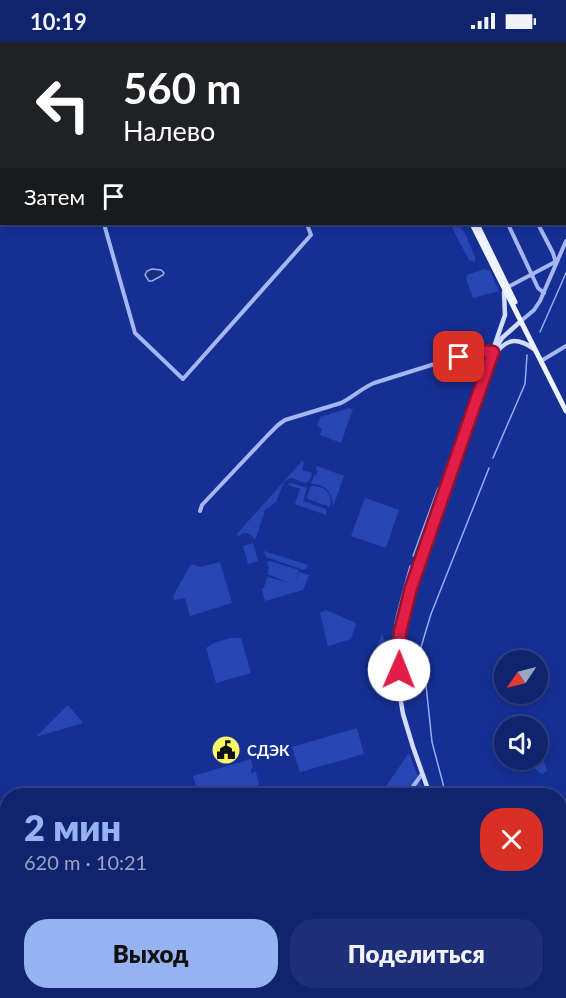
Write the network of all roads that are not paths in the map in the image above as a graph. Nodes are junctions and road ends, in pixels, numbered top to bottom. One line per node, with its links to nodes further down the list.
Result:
1 (104, 225): 2 (street)
2 (308, 225)
3 (473, 225): 10 (main road)
4 (477, 225): 10 (main road)
5 (507, 225): 9 (street)
6 (539, 225): 8 (street)
7 (566, 241): 8 (street)
8 (556, 262): 9 (street); 11 (street)
9 (532, 275): 10 (street); 11 (street)
10 (506, 288): 12 (main road); 15 (main road)
11 (543, 294): 12 (street)
12 (521, 321): 14 (main road); 15 (main road)
13 (566, 346): 16 (street)
14 (536, 350): 16 (main road); 17 (main road)
15 (493, 352): 17 (main road); 19 (street)
16 (541, 361): 18 (main road)
17 (490, 364): 20 (main road)
18 (566, 411)
19 (200, 510)
20 (422, 774): 21 (street); 22 (main road)
21 (412, 788)
22 (427, 788)

